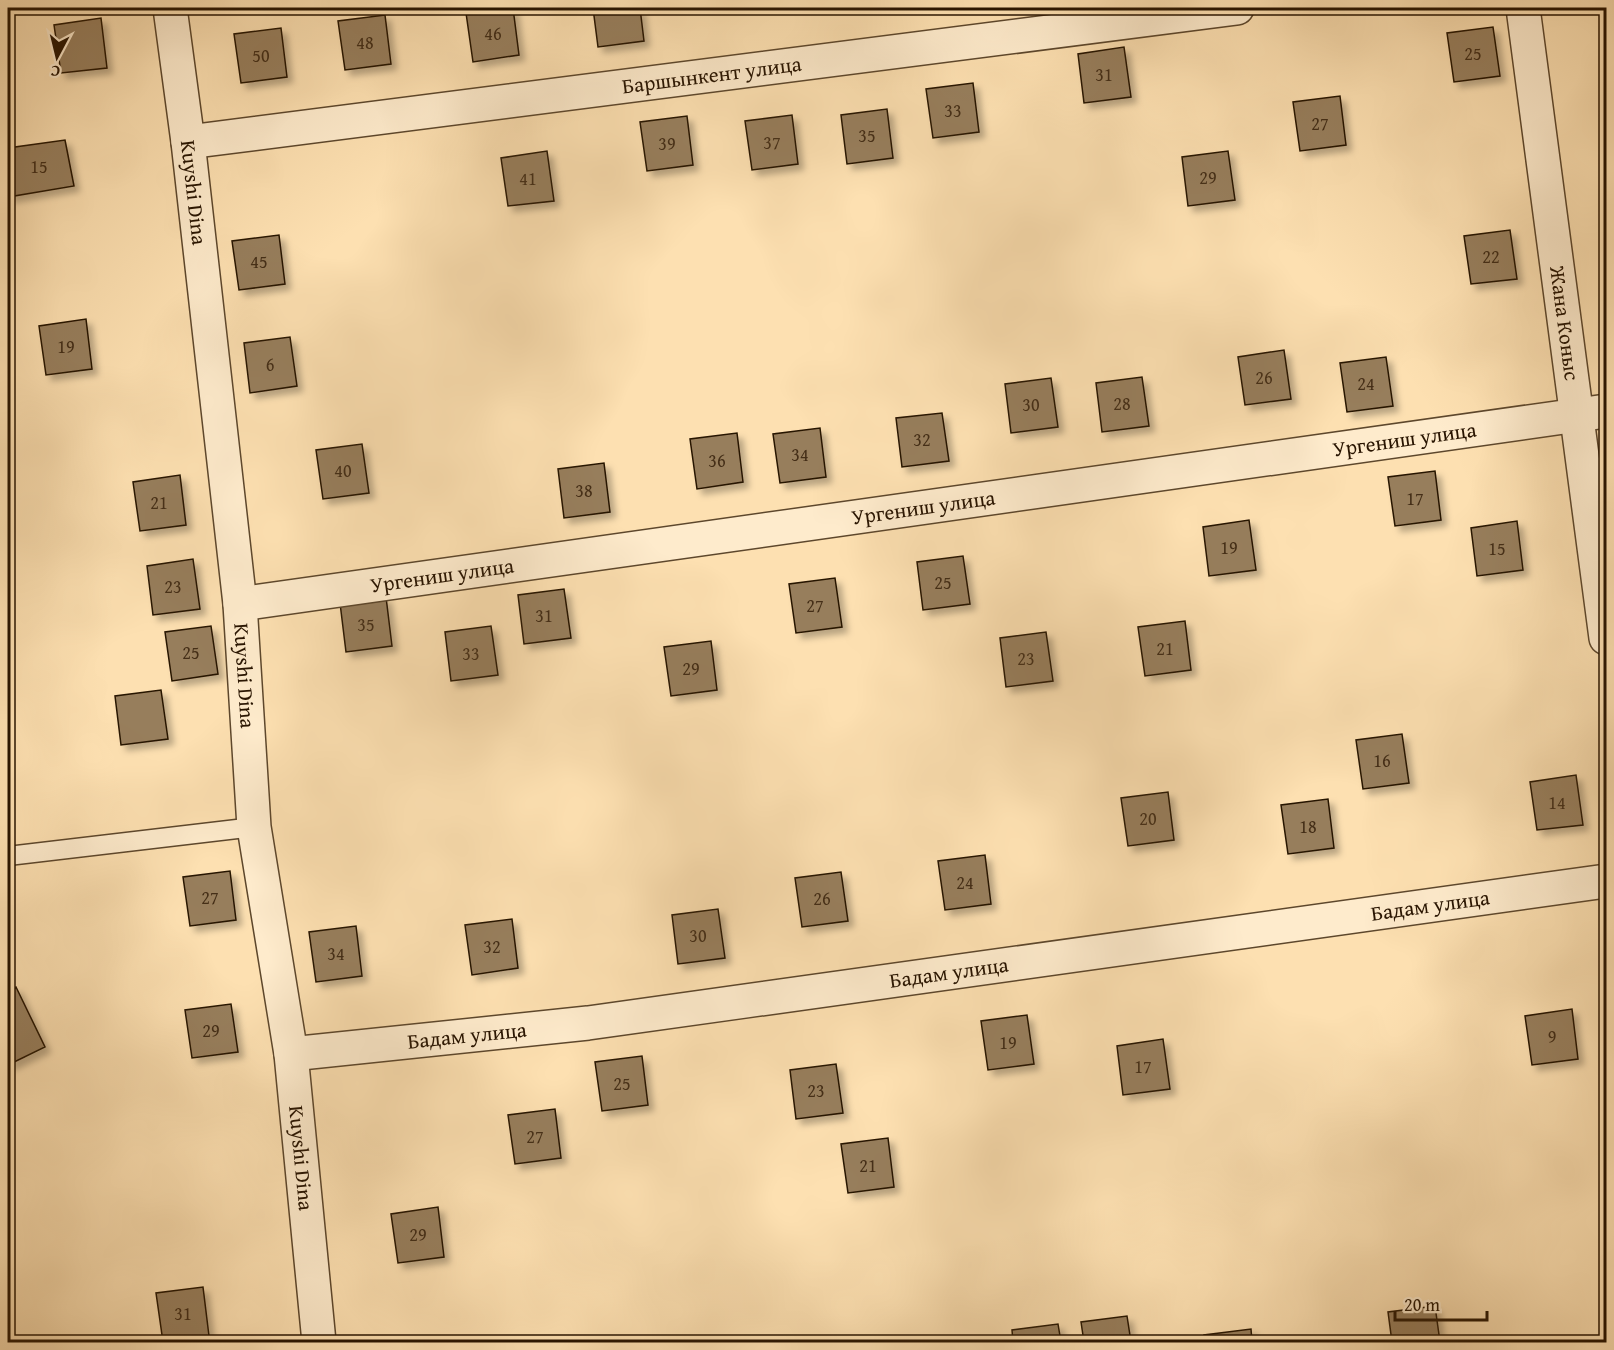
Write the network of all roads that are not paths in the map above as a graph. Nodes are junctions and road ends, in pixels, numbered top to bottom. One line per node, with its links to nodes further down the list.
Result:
1 (170, 8): 4 (street, Kuyshi Dina)
2 (1237, 8): 4 (street, Баршынкент улица)
3 (1523, 8): 5 (street, Жана Коныс)
4 (188, 142): 6 (street, Kuyshi Dina)
5 (1592, 412): 6 (street, Ургениш улица); 7 (street, Жана Коныс)
6 (240, 604): 8 (street, Kuyshi Dina)
7 (1606, 638)
8 (254, 827): 9 (lane); 11 (street, Kuyshi Dina)
9 (8, 856)
10 (1606, 881): 11 (street, Бадам улица)
11 (291, 1054): 12 (street, Kuyshi Dina)
12 (319, 1342)

